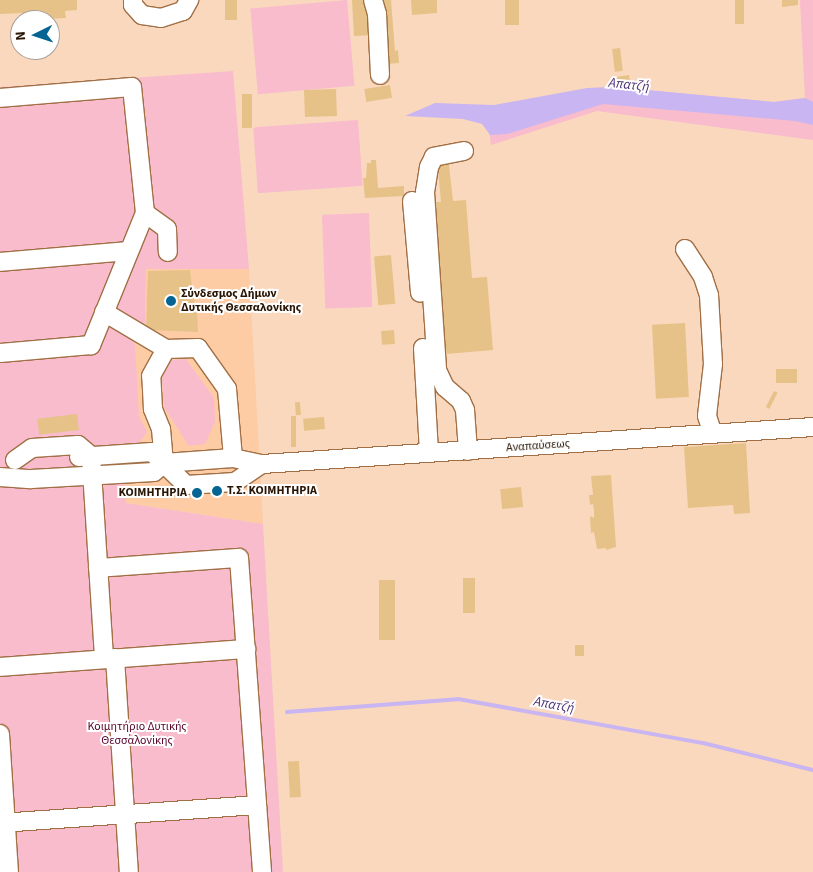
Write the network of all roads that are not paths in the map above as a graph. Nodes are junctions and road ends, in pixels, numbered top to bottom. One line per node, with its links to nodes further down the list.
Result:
1 (133, 0): 2 (street)
2 (189, 0)
3 (372, 0): 4 (street)
4 (380, 75)
5 (0, 98): 8 (street)
6 (464, 151): 18 (street)
7 (412, 201): 19 (street)
8 (145, 213): 10 (street); 11 (street)
9 (685, 249): 17 (street)
10 (129, 251): 12 (street); 13 (street)
11 (168, 252)
12 (0, 262)
13 (104, 312): 14 (street); 15 (street)
14 (166, 350): 21 (street); 23 (street)
15 (0, 353)
16 (813, 427): 17 (street, Αναπαύσεως)
17 (713, 434): 18 (street, Αναπαύσεως)
18 (468, 451): 19 (street, Αναπαύσεως)
19 (429, 453): 24 (street, Αναπαύσεως)
20 (91, 456): 22 (street); 23 (street); 25 (street)
21 (233, 458): 23 (street); 24 (street)
22 (7, 459)
23 (164, 463): 24 (street); 25 (street)
24 (262, 464)
25 (92, 476): 26 (street); 27 (street)
26 (0, 477)
27 (98, 568): 28 (street); 29 (street)
28 (246, 649): 29 (street); 32 (street)
29 (110, 659): 30 (street); 33 (street)
30 (0, 667)
31 (0, 734): 34 (street)
32 (257, 806): 33 (street); 37 (street)
33 (125, 814): 34 (street); 36 (street)
34 (3, 823): 35 (street)
35 (9, 872)
36 (129, 872)
37 (262, 872)

